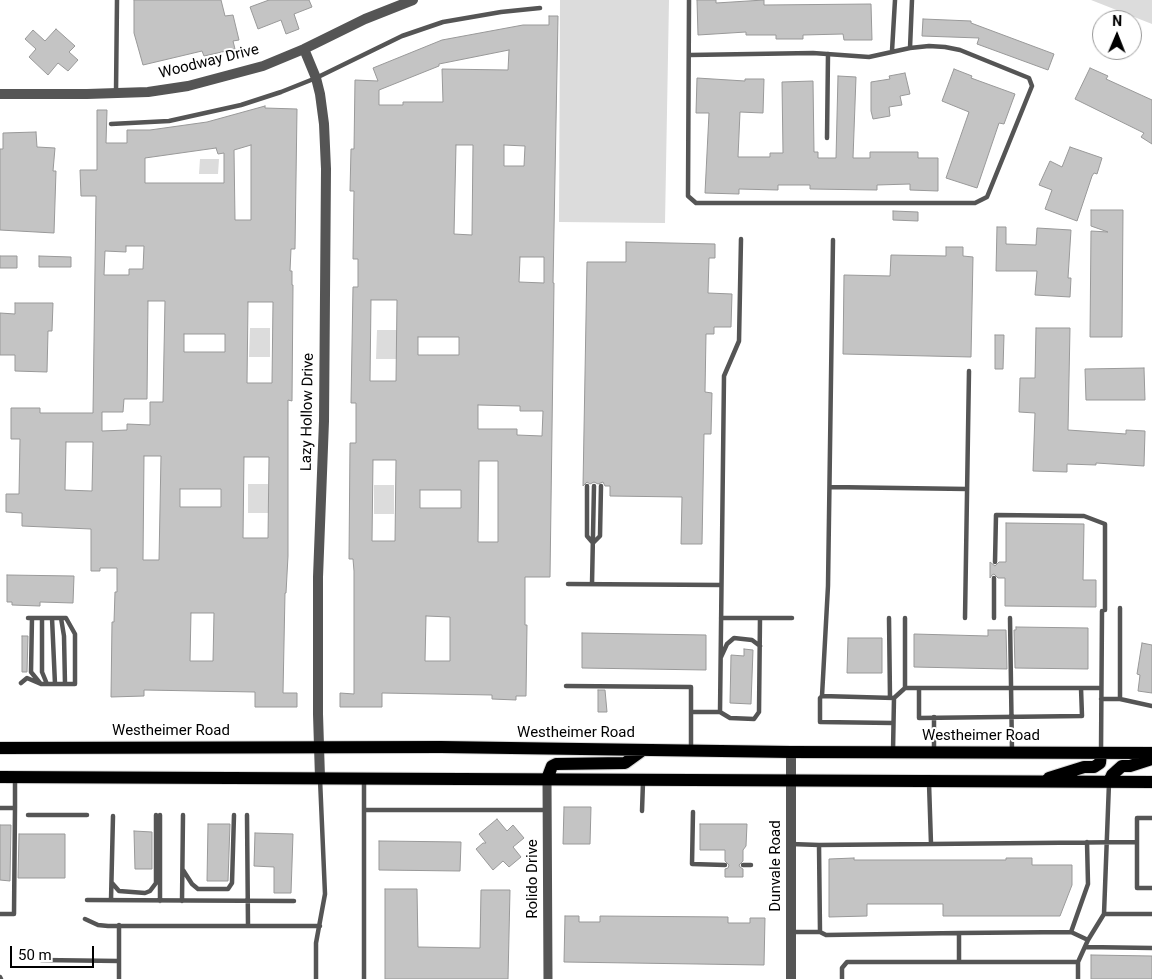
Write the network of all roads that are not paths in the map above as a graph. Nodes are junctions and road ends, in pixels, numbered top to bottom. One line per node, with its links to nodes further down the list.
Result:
1 (117, 0): 13 (lane)
2 (689, 0): 11 (lane)
3 (895, 0): 9 (lane)
4 (912, 0): 7 (lane)
5 (407, 1): 8 (street, Woodway Drive)
6 (540, 8): 12 (lane)
7 (910, 48): 9 (lane); 11 (lane)
8 (304, 49): 12 (street, Lazy Hollow Drive); 13 (street, Woodway Drive)
9 (892, 51): 10 (lane)
10 (828, 54): 11 (lane); 16 (lane)
11 (690, 55)
12 (316, 78): 15 (lane); 75 (street, Lazy Hollow Drive)
13 (116, 92): 14 (street, Woodway Drive)
14 (0, 94)
15 (112, 124)
16 (827, 138)
17 (740, 239): 30 (lane)
18 (833, 240): 23 (lane)
19 (970, 371): 24 (lane)
20 (588, 486): 25 (lane)
21 (594, 486): 25 (lane)
22 (601, 486): 25 (lane)
23 (830, 487): 24 (lane); 55 (lane)
24 (967, 489): 40 (lane)
25 (593, 543): 29 (lane)
26 (994, 562): 54 (lane)
27 (994, 578): 41 (lane)
28 (568, 584): 29 (lane)
29 (592, 584): 30 (lane)
30 (721, 585): 35 (lane)
31 (1120, 608): 59 (lane)
32 (42, 618): 33 (lane); 46 (lane); 46 (lane)
33 (52, 618): 34 (lane); 47 (lane)
34 (61, 618): 48 (lane); 48 (lane)
35 (721, 618): 36 (lane); 44 (lane)
36 (760, 618): 37 (lane); 43 (lane)
37 (792, 618)
38 (889, 618): 58 (lane)
39 (905, 618): 50 (lane)
40 (965, 618)
41 (994, 618)
42 (1010, 618): 52 (lane)
43 (760, 646): 44 (lane); 65 (lane)
44 (720, 657): 65 (lane)
45 (21, 683): 46 (lane)
46 (44, 684): 47 (lane)
47 (55, 684): 48 (lane)
48 (65, 684)
49 (566, 686): 64 (lane)
50 (905, 688): 51 (lane); 58 (lane)
51 (920, 688): 52 (lane); 70 (lane)
52 (1011, 688): 53 (lane); 69 (lane)
53 (1081, 688): 54 (lane); 69 (lane)
54 (1102, 688): 60 (lane)
55 (822, 696): 56 (lane); 71 (lane)
56 (835, 696): 57 (lane); 61 (lane)
57 (865, 697): 58 (lane); 62 (lane)
58 (892, 698): 74 (lane)
59 (1120, 698): 60 (lane); 63 (lane)
60 (1102, 699): 83 (lane)
61 (836, 703)
62 (865, 703)
63 (1152, 706)
64 (691, 712): 65 (lane); 78 (lane)
65 (720, 712)
66 (852, 716): 71 (lane)
67 (866, 716): 72 (lane)
68 (880, 716): 73 (lane)
69 (1011, 717): 70 (lane); 82 (lane)
70 (934, 718): 81 (lane)
71 (852, 722): 72 (lane)
72 (866, 722): 73 (lane)
73 (880, 722): 74 (lane)
74 (893, 723): 80 (lane)
75 (319, 747): 76 (main road, Westheimer Road); 77 (main road, Westheimer Road); 88 (street, Lazy Hollow Drive)
76 (0, 748)
77 (643, 750): 78 (main road, Westheimer Road); 90 (main road)
78 (692, 750): 79 (main road, Westheimer Road)
79 (791, 752): 80 (main road, Westheimer Road); 92 (street, Dunvale Road)
80 (893, 752): 81 (main road, Westheimer Road)
81 (934, 753): 82 (main road, Westheimer Road)
82 (1012, 753): 83 (main road, Westheimer Road)
83 (1101, 753): 84 (main road, Westheimer Road); 94 (main road)
84 (1152, 753)
85 (1152, 759): 95 (main road)
86 (0, 777): 87 (main road)
87 (15, 778): 88 (main road); 98 (lane)
88 (320, 778): 89 (main road); 134 (lane)
89 (364, 779): 90 (main road); 99 (lane)
90 (547, 779): 91 (main road); 100 (street, Rolido Drive)
91 (643, 780): 92 (main road); 101 (lane)
92 (791, 782): 93 (main road); 113 (street, Dunvale Road)
93 (929, 782): 94 (main road); 114 (lane)
94 (1037, 782): 95 (main road)
95 (1109, 782): 96 (main road); 111 (lane)
96 (1152, 782)
97 (0, 808): 98 (lane)
98 (15, 808): 128 (lane)
99 (364, 810): 100 (lane); 148 (lane)
100 (547, 810): 149 (street, Rolido Drive)
101 (642, 811)
102 (692, 812): 116 (lane)
103 (246, 814): 126 (lane)
104 (28, 815): 105 (lane)
105 (87, 815)
106 (183, 815): 119 (lane)
107 (234, 815): 119 (lane)
108 (112, 816): 120 (lane)
109 (1152, 818): 112 (lane)
110 (1087, 842): 111 (lane); 114 (lane); 137 (lane)
111 (1107, 842): 112 (lane); 129 (lane)
112 (1137, 842): 121 (lane)
113 (791, 844): 115 (lane); 135 (street, Dunvale Road)
114 (931, 844): 115 (lane)
115 (819, 845): 136 (lane)
116 (725, 864)
117 (743, 865): 118 (lane)
118 (751, 865)
119 (183, 870): 125 (lane)
120 (112, 883): 123 (lane); 124 (lane)
121 (1152, 888)
122 (87, 900): 123 (lane)
123 (111, 900): 124 (lane)
124 (160, 901): 125 (lane)
125 (182, 901): 126 (lane)
126 (247, 901): 127 (lane); 133 (lane)
127 (294, 901)
128 (0, 914)
129 (1104, 914): 130 (lane); 139 (lane)
130 (1152, 914)
131 (85, 919): 132 (lane)
132 (119, 925): 133 (lane); 143 (lane)
133 (248, 925): 134 (lane)
134 (320, 926): 147 (lane)
135 (791, 932): 136 (lane); 150 (street, Dunvale Road)
136 (820, 932): 138 (lane)
137 (1071, 932): 138 (lane); 139 (lane)
138 (960, 933): 144 (lane)
139 (1088, 940): 140 (lane)
140 (1085, 948): 141 (lane); 145 (lane)
141 (1152, 948)
142 (40, 960): 143 (lane)
143 (119, 961): 146 (lane)
144 (959, 962): 145 (lane); 151 (lane)
145 (1078, 962): 152 (lane)
146 (119, 979)
147 (316, 979)
148 (364, 979)
149 (548, 979)
150 (791, 979)
151 (842, 979)
152 (1078, 979)

